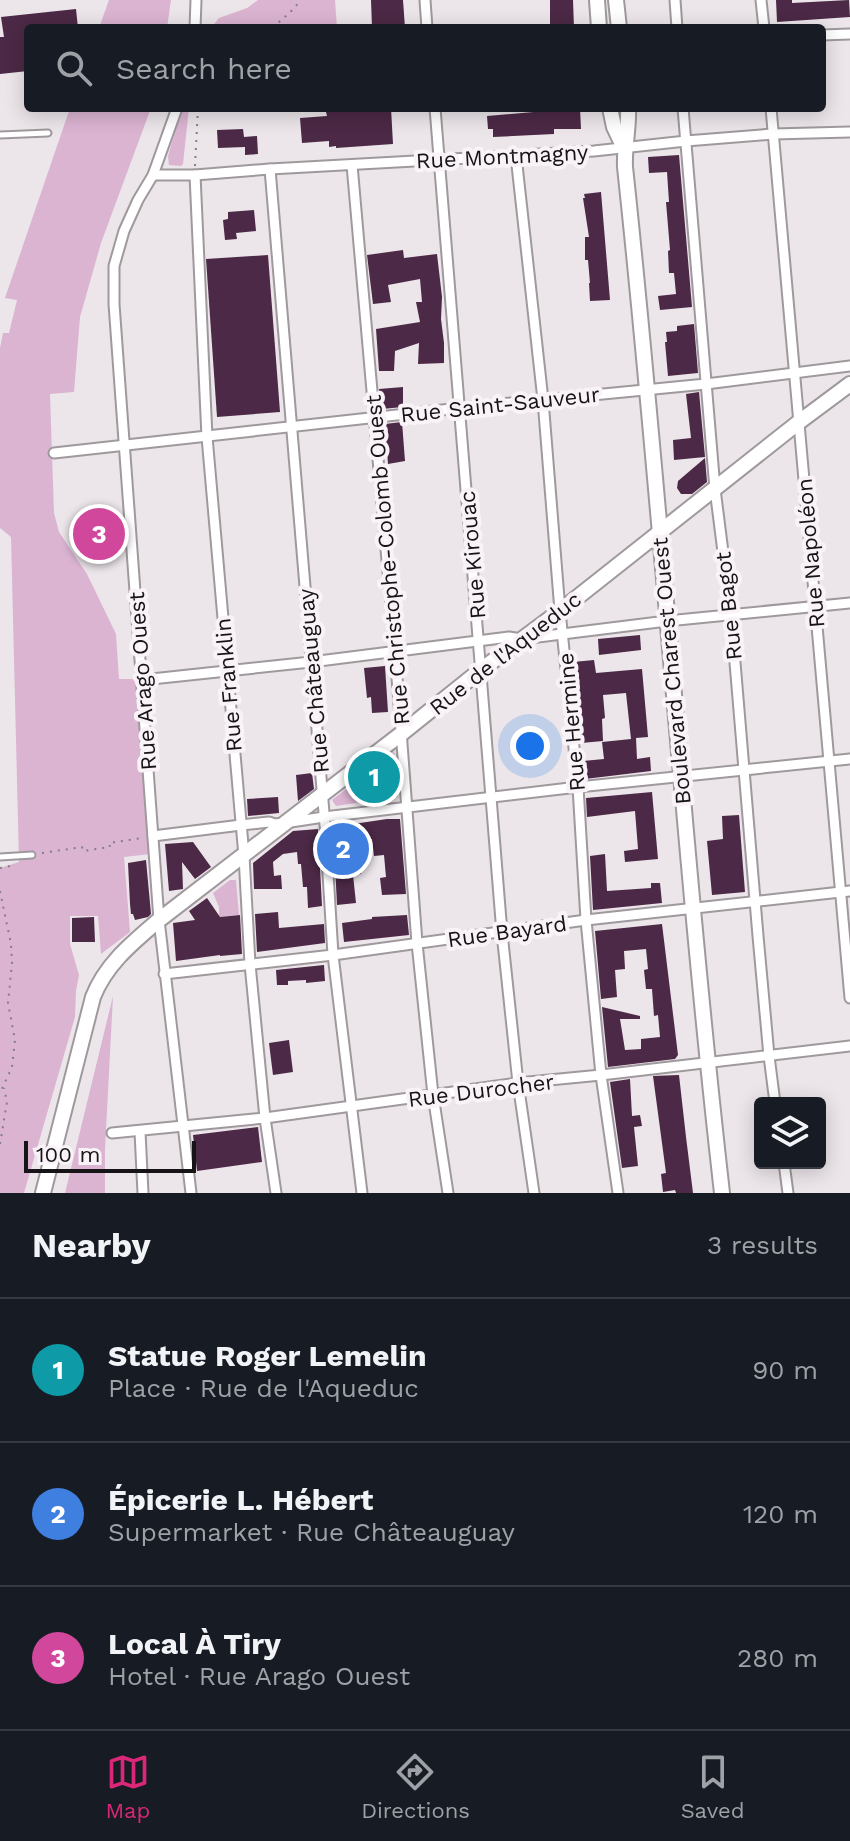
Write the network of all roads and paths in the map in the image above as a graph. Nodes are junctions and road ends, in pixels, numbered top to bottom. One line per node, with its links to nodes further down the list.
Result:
1 (196, 0): 8 (street)
2 (300, 0): 9 (path)
3 (425, 0): 10 (street)
4 (597, 0): 11 (main road)
5 (616, 0): 12 (main road)
6 (675, 0): 13 (street)
7 (761, 0): 14 (street)
8 (195, 24)
9 (277, 24)
10 (427, 24)
11 (599, 24)
12 (619, 24)
13 (677, 24)
14 (764, 24)
15 (850, 34): 16 (street)
16 (826, 35)
17 (176, 112): 34 (street, Rue Arago Ouest)
18 (198, 112): 35 (path)
19 (435, 112): 31 (street, Rue Kirouac)
20 (611, 112): 29 (main road, Boulevard Charest Ouest)
21 (628, 112): 29 (main road, Boulevard Charest Ouest)
22 (683, 112): 28 (street, Rue Bagot)
23 (771, 112): 26 (street, Rue Napoléon)
24 (850, 132): 26 (street, Rue Montmagny)
25 (48, 133): 27 (lane)
26 (773, 134): 28 (street, Rue Montmagny); 37 (street, Rue Napoléon)
27 (0, 135)
28 (686, 141): 29 (street, Rue Montmagny); 38 (street, Rue Bagot)
29 (624, 148): 30 (street, Rue Montmagny); 40 (main road, Boulevard Charest Ouest)
30 (516, 156): 31 (street, Rue Montmagny); 41 (street, Rue Hermine)
31 (439, 160): 32 (street, Rue Montmagny); 42 (street, Rue Kirouac)
32 (352, 165): 33 (street, Rue Montmagny); 43 (street, Rue Christophe-Colomb Ouest)
33 (270, 169): 35 (street, Rue Montmagny); 45 (street, Rue Châteauguay)
34 (153, 175): 35 (street, Rue Montmagny); 47 (street, Rue Arago Ouest)
35 (195, 175): 46 (street, Rue Franklin)
36 (850, 366): 37 (street, Rue Saint-Sauveur)
37 (794, 372): 38 (street, Rue Saint-Sauveur); 44 (street, Rue Napoléon)
38 (706, 384): 40 (street, Rue Saint-Sauveur); 49 (street, Rue Bagot)
39 (850, 384): 44 (main road, Rue de l'Aqueduc)
40 (647, 389): 41 (street, Rue Saint-Sauveur); 50 (main road, Boulevard Charest Ouest)
41 (543, 400): 42 (street, Rue Saint-Sauveur); 53 (street, Rue Hermine)
42 (460, 408): 43 (street, Rue Saint-Sauveur); 58 (street, Rue Kirouac)
43 (375, 418): 45 (street, Rue Saint-Sauveur); 59 (street, Rue Christophe-Colomb Ouest)
44 (799, 422): 49 (main road, Rue de l'Aqueduc); 52 (street, Rue Napoléon)
45 (292, 427): 46 (street, Rue Saint-Sauveur); 60 (street, Rue Châteauguay)
46 (207, 437): 47 (street, Rue Saint-Sauveur); 62 (street, Rue Franklin)
47 (124, 445): 48 (street, Rue Saint-Sauveur); 63 (street, Rue Arago Ouest)
48 (54, 453)
49 (715, 489): 50 (main road, Rue de l'Aqueduc); 54 (street, Rue Bagot)
50 (660, 534): 53 (main road, Rue de l'Aqueduc); 55 (main road, Boulevard Charest Ouest)
51 (850, 603): 52 (street)
52 (815, 606): 54 (street); 67 (street, Rue Napoléon)
53 (560, 611): 56 (street, Rue Hermine); 57 (main road, Rue de l'Aqueduc)
54 (731, 615): 55 (street); 68 (street, Rue Bagot)
55 (667, 621): 56 (street); 70 (main road, Boulevard Charest Ouest)
56 (563, 634): 57 (street); 71 (street, Rue Hermine)
57 (522, 639): 58 (street); 61 (main road, Rue de l'Aqueduc)
58 (479, 641): 59 (street); 61 (street, Rue Kirouac)
59 (395, 651): 60 (street); 64 (street, Rue Christophe-Colomb Ouest)
60 (311, 662): 62 (street); 73 (street, Rue Châteauguay)
61 (482, 669): 64 (main road, Rue de l'Aqueduc); 74 (street, Rue Kirouac)
62 (227, 670): 63 (street); 79 (street, Rue Franklin)
63 (142, 680): 80 (street, Rue Arago Ouest)
64 (401, 734): 73 (main road, Rue de l'Aqueduc); 76 (street, Rue Christophe-Colomb Ouest)
65 (386, 757): 72 (path)
66 (850, 759): 67 (street)
67 (829, 762): 68 (street); 85 (street, Rue Napoléon)
68 (743, 771): 70 (street); 86 (street, Rue Bagot)
69 (360, 776): 72 (path)
70 (680, 778): 71 (street); 87 (main road, Boulevard Charest Ouest)
71 (578, 787): 74 (street); 89 (street, Rue Hermine)
72 (382, 794): 75 (path)
73 (322, 795): 77 (street, Rue Châteauguay); 78 (main road, Rue de l'Aqueduc)
74 (493, 798): 76 (street); 90 (street, Rue Kirouac)
75 (391, 801)
76 (408, 808): 77 (street); 91 (street, Rue Christophe-Colomb Ouest)
77 (324, 817): 78 (street); 92 (street, Rue Châteauguay)
78 (284, 823): 79 (street); 82 (main road, Rue de l'Aqueduc)
79 (241, 825): 80 (street); 82 (street, Rue Franklin)
80 (150, 837): 81 (path); 88 (street, Rue Arago Ouest)
81 (35, 854): 83 (lane)
82 (244, 856): 88 (main road, Rue de l'Aqueduc); 93 (street, Rue Franklin)
83 (0, 857)
84 (0, 891): 101 (path)
85 (845, 892): 86 (street, Rue Bayard); 95 (street, Rue Napoléon)
86 (755, 901): 87 (street, Rue Bayard); 97 (street, Rue Bagot)
87 (691, 909): 89 (street, Rue Bayard); 98 (main road, Boulevard Charest Ouest)
88 (159, 920): 94 (street, Rue Arago Ouest); 112 (main road, Rue de l'Aqueduc)
89 (586, 920): 90 (street, Rue Bayard); 99 (street, Rue Hermine)
90 (502, 933): 91 (street, Rue Bayard); 100 (street, Rue Kirouac)
91 (417, 943): 92 (street, Rue Bayard); 103 (street, Rue Christophe-Colomb Ouest)
92 (333, 955): 93 (street, Rue Bayard); 105 (street, Rue Châteauguay)
93 (250, 964): 94 (street, Rue Bayard); 106 (street, Rue Franklin)
94 (164, 974): 107 (street, Rue Arago Ouest)
95 (850, 998)
96 (850, 1046): 97 (street, Rue Durocher)
97 (769, 1056): 98 (street, Rue Durocher); 104 (street, Rue Bagot)
98 (707, 1063): 99 (street, Rue Durocher); 120 (main road, Boulevard Charest Ouest)
99 (601, 1075): 100 (street, Rue Durocher); 119 (street, Rue Hermine)
100 (518, 1083): 103 (street, Rue Durocher); 118 (street, Rue Kirouac)
101 (4, 1087): 102 (path); 110 (path)
102 (0, 1093)
103 (433, 1095): 105 (street, Rue Durocher); 117 (street, Rue Christophe-Colomb Ouest)
104 (774, 1097)
105 (351, 1107): 106 (street, Rue Durocher); 116 (street, Rue Châteauguay)
106 (265, 1118): 107 (street, Rue Durocher); 115 (street, Rue Franklin)
107 (183, 1127): 108 (street, Rue Durocher); 114 (street, Rue Arago Ouest)
108 (140, 1132): 109 (street, Rue Durocher); 113 (street)
109 (112, 1133)
110 (0, 1144)
111 (785, 1169): 121 (street)
112 (43, 1193)
113 (143, 1193)
114 (191, 1193)
115 (276, 1193)
116 (362, 1193)
117 (448, 1193)
118 (534, 1193)
119 (618, 1193)
120 (722, 1193)
121 (788, 1193)

